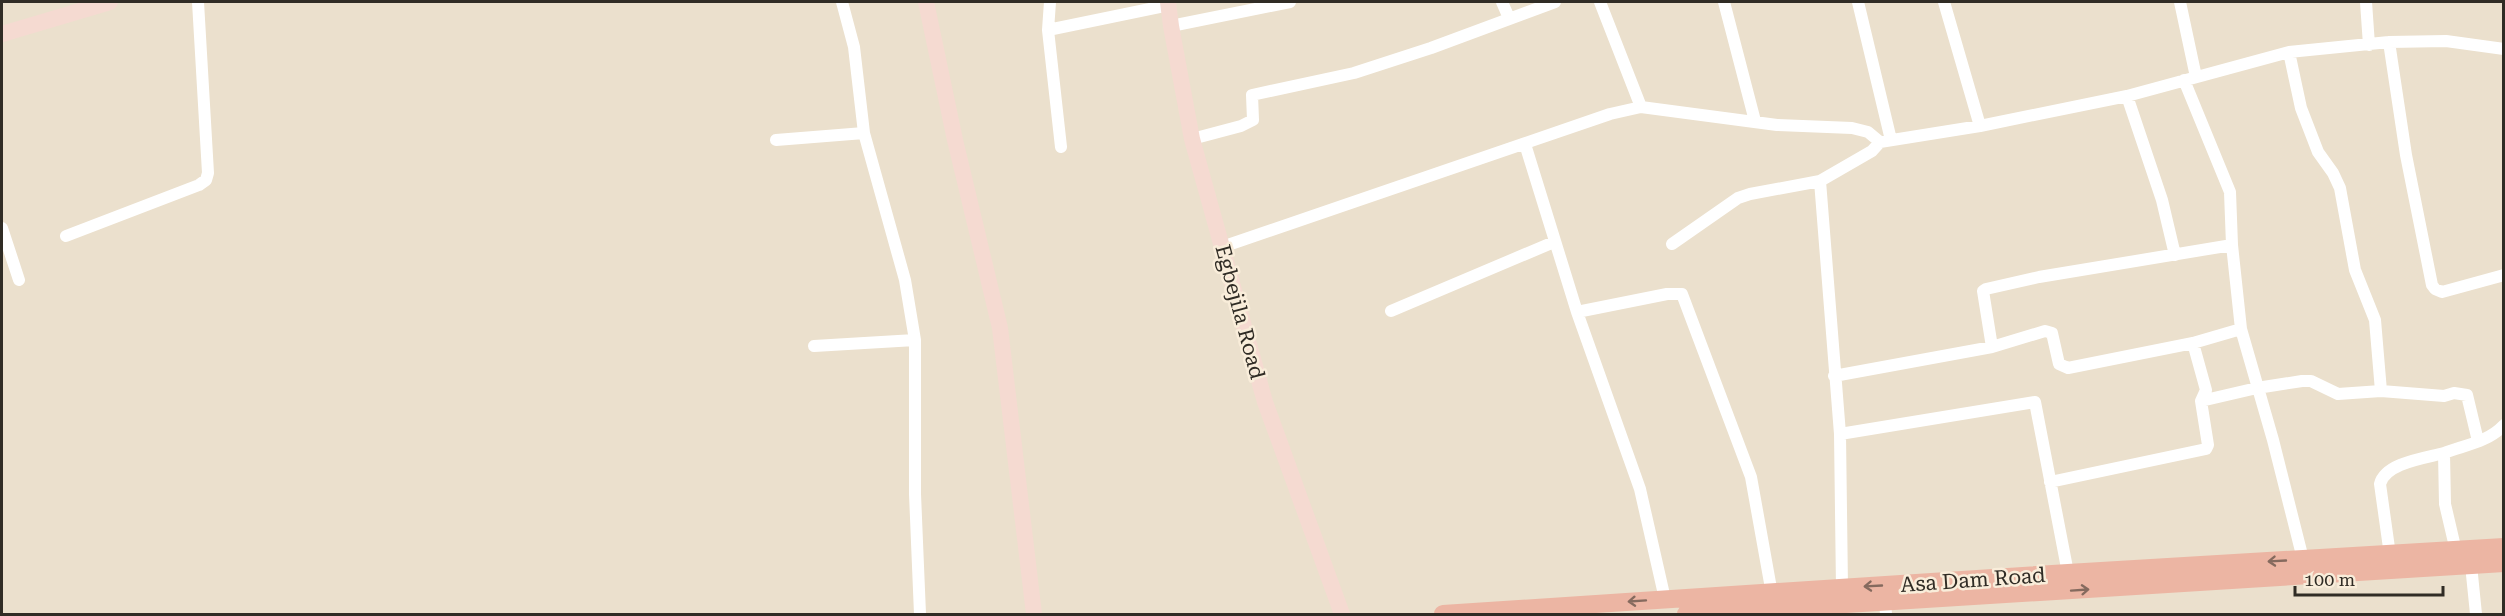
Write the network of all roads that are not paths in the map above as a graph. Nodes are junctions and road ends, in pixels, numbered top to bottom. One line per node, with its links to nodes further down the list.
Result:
1 (110, 2): 19 (street)
2 (198, 2): 37 (street)
3 (842, 2): 29 (street)
4 (926, 2): 74 (street)
5 (1050, 2): 18 (street)
6 (1286, 2): 17 (street)
7 (1502, 2): 16 (street)
8 (1556, 2): 16 (street)
9 (1600, 2): 26 (street)
10 (1724, 2): 27 (street)
11 (1858, 2): 32 (street)
12 (1944, 2): 28 (street)
13 (2180, 2): 24 (street)
14 (2366, 2): 21 (street)
15 (1169, 3): 17 (street, Egbejila Road); 18 (street)
16 (1509, 18): 30 (street)
17 (1170, 26): 30 (street, Egbejila Road)
18 (1048, 30): 34 (street)
19 (2, 34)
20 (2389, 42): 21 (street); 22 (street); 43 (street)
21 (2370, 45): 23 (street)
22 (2504, 49)
23 (2289, 52): 24 (street); 54 (street)
24 (2190, 79): 25 (street); 40 (street)
25 (2127, 96): 28 (street); 42 (street)
26 (1641, 107): 27 (street); 33 (street)
27 (1755, 121): 32 (street)
28 (1980, 126): 32 (street)
29 (864, 133): 31 (street); 48 (street)
30 (1192, 138): 41 (street, Egbejila Road)
31 (776, 140)
32 (1885, 141): 35 (street)
33 (1525, 144): 38 (street); 41 (street)
34 (1062, 147)
35 (1820, 181): 39 (street); 52 (street)
36 (2, 228): 44 (street)
37 (66, 236)
38 (1554, 242): 45 (street); 46 (street)
39 (1672, 243)
40 (2232, 245): 42 (street); 47 (street)
41 (1222, 247): 75 (street, Egbejila Road)
42 (2175, 255): 51 (street)
43 (2504, 274)
44 (19, 280)
45 (1391, 311)
46 (1577, 312): 70 (street); 71 (street)
47 (2241, 329): 49 (street); 53 (street)
48 (915, 340): 50 (street); 73 (street)
49 (2193, 343): 51 (street); 55 (street)
50 (814, 346)
51 (1992, 347): 52 (street)
52 (1834, 376): 57 (street)
53 (2257, 388): 54 (street); 55 (street); 64 (street)
54 (2381, 391): 58 (street)
55 (2201, 401): 60 (street)
56 (2504, 426): 58 (street)
57 (1840, 435): 60 (street); 68 (street)
58 (2478, 441): 59 (street)
59 (2444, 453): 62 (street); 63 (street)
60 (2050, 482): 67 (street)
61 (2504, 548): 62 (main road, Asa Dam Road)
62 (2456, 551): 63 (main road, Asa Dam Road)
63 (2390, 555): 64 (main road, Asa Dam Road)
64 (2303, 559): 67 (main road, Asa Dam Road, one-way to 67)
65 (2504, 563): 66 (main road, Asa Dam Road)
66 (2471, 565): 69 (main road, Asa Dam Road, one-way to 66); 78 (street)
67 (2068, 573): 69 (main road, Asa Dam Road)
68 (1842, 588): 69 (main road, Asa Dam Road, one-way to 68); 70 (main road, Asa Dam Road)
69 (1977, 589): 72 (main road, Asa Dam Road)
70 (1772, 594): 71 (main road, Asa Dam Road)
71 (1665, 599): 76 (main road, Asa Dam Road, one-way to 76)
72 (1886, 609): 77 (main road, Asa Dam Road)
73 (920, 615)
74 (1034, 615)
75 (1342, 615)
76 (1443, 615)
77 (1686, 615)
78 (2476, 615)

